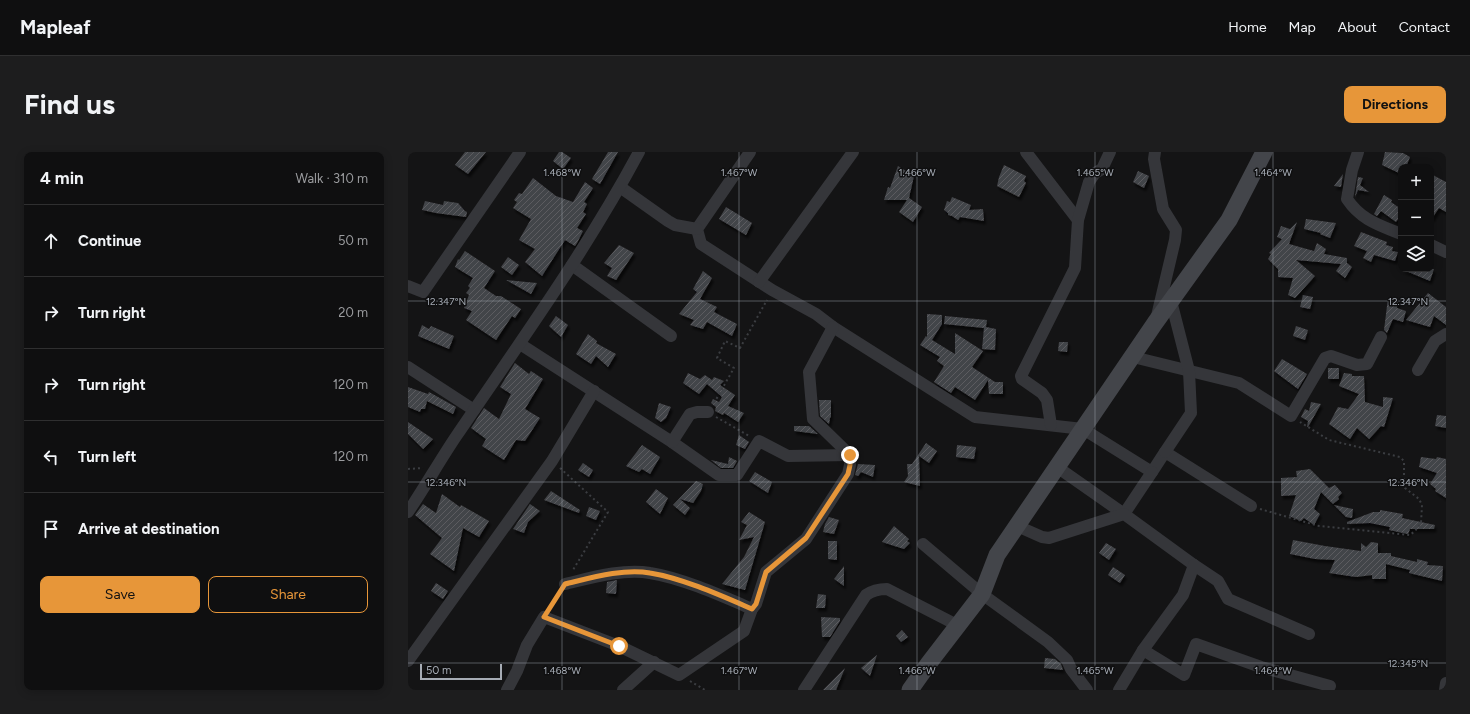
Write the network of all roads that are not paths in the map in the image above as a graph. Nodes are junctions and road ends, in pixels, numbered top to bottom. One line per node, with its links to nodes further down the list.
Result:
1 (520, 152): 18 (street)
2 (639, 152): 10 (street)
3 (750, 152): 12 (street)
4 (853, 152): 17 (street)
5 (1026, 152): 11 (street)
6 (1110, 152): 11 (street)
7 (1155, 152): 20 (street)
8 (1264, 152): 19 (street)
9 (1358, 152): 13 (street)
10 (620, 187): 12 (street); 16 (street)
11 (1078, 220): 33 (street)
12 (697, 230): 17 (street)
13 (1398, 233)
14 (1434, 246): 15 (street)
15 (1446, 252)
16 (572, 265): 23 (street); 25 (street)
17 (759, 282): 21 (street)
18 (408, 286)
19 (1171, 301): 20 (street); 29 (street)
20 (1155, 323): 26 (street)
21 (833, 327): 33 (street); 37 (street)
22 (1446, 334): 28 (street)
23 (671, 336)
24 (1381, 337): 29 (street)
25 (520, 344): 30 (street); 31 (street)
26 (1133, 357): 29 (street); 34 (street)
27 (408, 367): 31 (street)
28 (1418, 370)
29 (1189, 371): 36 (street)
30 (594, 391): 35 (street); 52 (street)
31 (474, 410): 41 (street)
32 (708, 412): 35 (street)
33 (1051, 425): 34 (street)
34 (1083, 429): 38 (street); 39 (street)
35 (672, 442): 37 (street)
36 (1165, 452): 39 (street); 40 (street)
37 (850, 455): 48 (street)
38 (1057, 467): 42 (street); 43 (street)
39 (1152, 472): 42 (street)
40 (1251, 506)
41 (408, 512)
42 (1124, 514): 43 (street); 45 (street)
43 (1017, 526): 47 (street)
44 (923, 544): 47 (street)
45 (1194, 565): 50 (street); 51 (street)
46 (565, 584): 48 (street)
47 (982, 594): 49 (street); 60 (street)
48 (752, 609): 53 (street)
49 (957, 625): 58 (street); 59 (street)
50 (1309, 634)
51 (1143, 650): 55 (street); 61 (street)
52 (408, 661)
53 (654, 662): 56 (street); 57 (street)
54 (1446, 683): 62 (street)
55 (1330, 686)
56 (507, 690)
57 (623, 690)
58 (804, 690)
59 (910, 690)
60 (1087, 690)
61 (1119, 690)
62 (1445, 690)

